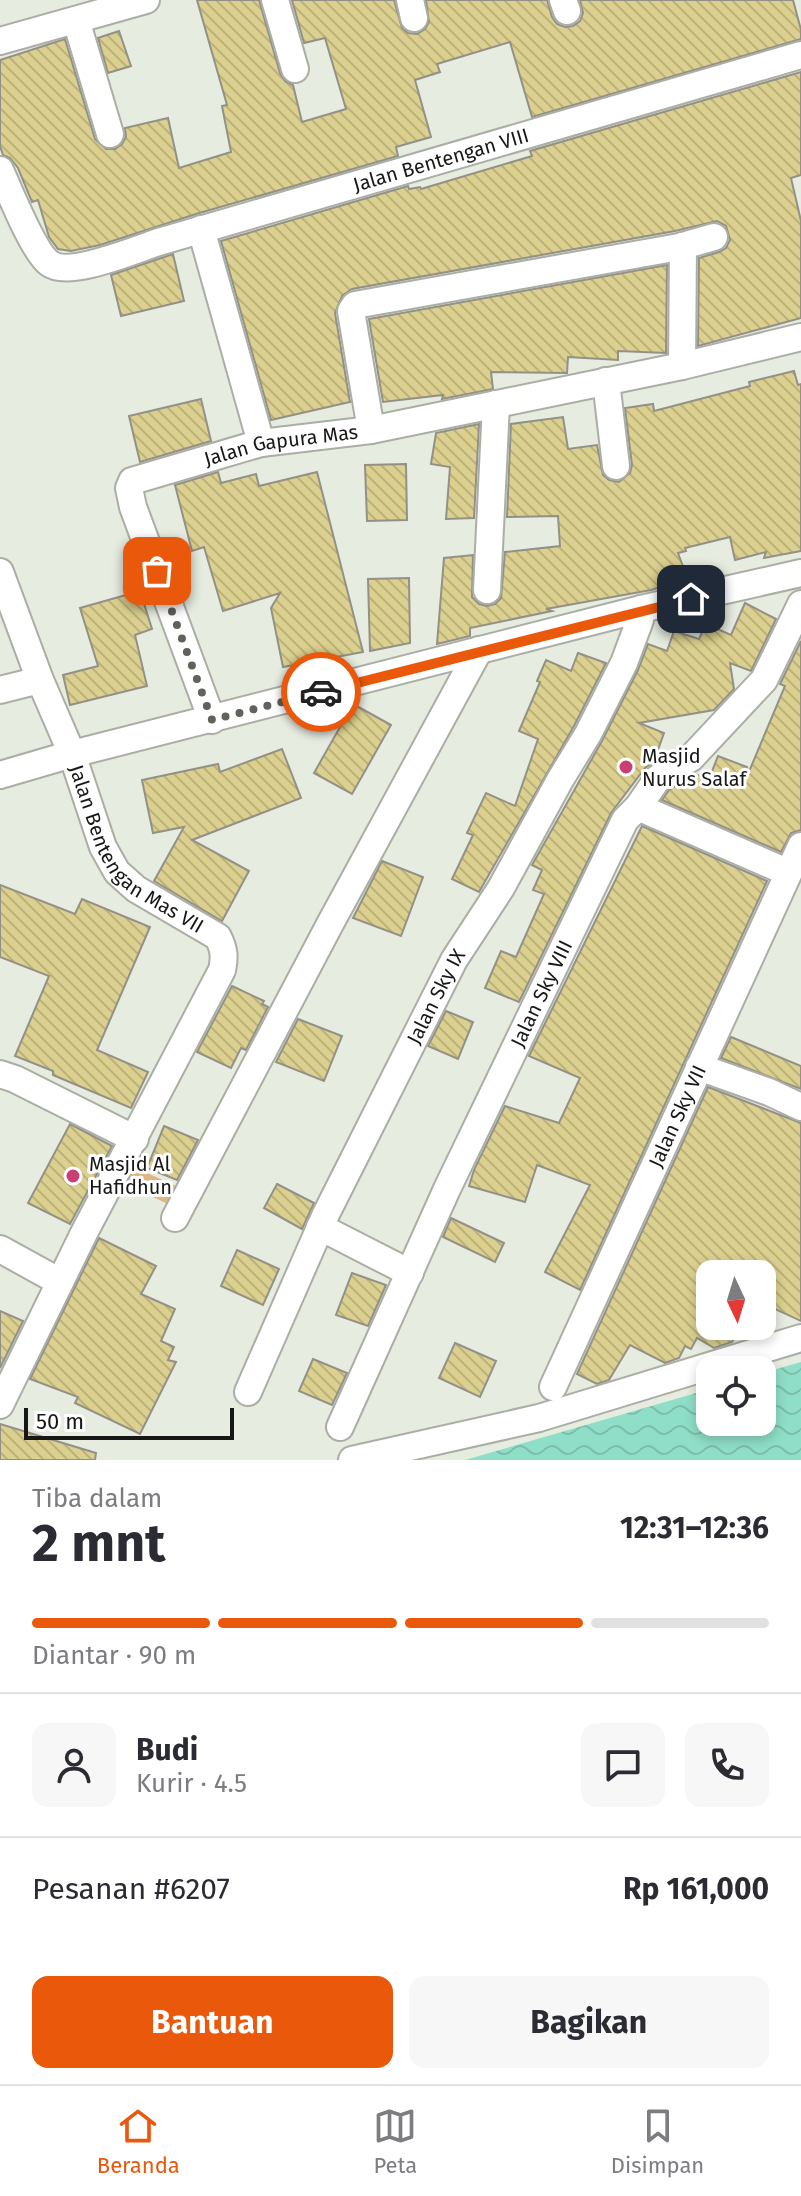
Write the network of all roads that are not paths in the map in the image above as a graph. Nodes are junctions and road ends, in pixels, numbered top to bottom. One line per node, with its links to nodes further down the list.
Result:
1 (275, 0): 6 (street)
2 (136, 1): 3 (street)
3 (76, 20): 4 (street); 7 (street)
4 (0, 41)
5 (801, 55): 9 (street, Jalan Bentengan VIII)
6 (295, 69)
7 (110, 134)
8 (0, 170): 9 (street, Jalan Bentengan VIII)
9 (201, 229): 17 (street)
10 (714, 237): 11 (street)
11 (683, 246): 13 (street); 16 (street)
12 (801, 337): 13 (street, Jalan Gapura Mas)
13 (682, 366): 14 (street, Jalan Gapura Mas)
14 (606, 381): 15 (street, Jalan Gapura Mas); 18 (street)
15 (496, 404): 16 (street, Jalan Gapura Mas); 21 (street)
16 (371, 430): 17 (street, Jalan Gapura Mas)
17 (261, 443): 27 (street, Jalan Gapura Mas)
18 (616, 466)
19 (0, 572): 25 (street)
20 (801, 573): 23 (street, Jalan Bentengan Mas VII)
21 (487, 590)
22 (801, 604): 30 (street, Jalan Sky VIII)
23 (641, 609): 24 (street, Jalan Bentengan Mas VII); 38 (street, Jalan Sky IX)
24 (479, 650): 27 (street, Jalan Bentengan Mas VII); 37 (street)
25 (40, 680): 26 (street); 28 (street)
26 (0, 690)
27 (212, 720): 28 (street, Jalan Bentengan Mas VII)
28 (72, 754): 29 (street, Jalan Bentengan Mas VII); 36 (street, Jalan Bentengan Mas VII)
29 (0, 775)
30 (638, 807): 32 (street); 40 (street, Jalan Sky VIII)
31 (801, 846): 32 (street, Jalan Sky VII)
32 (787, 872): 33 (street, Jalan Sky VII)
33 (699, 1067): 35 (street); 43 (street, Jalan Sky VII)
34 (0, 1074): 36 (street)
35 (801, 1107)
36 (135, 1139): 41 (street, Jalan Bentengan Mas VII)
37 (175, 1218)
38 (320, 1227): 40 (street); 44 (street, Jalan Sky IX)
39 (0, 1249): 41 (street)
40 (410, 1273): 46 (street, Jalan Sky VIII)
41 (60, 1282): 45 (street, Jalan Bentengan Mas VII)
42 (801, 1338): 47 (street)
43 (553, 1387)
44 (248, 1392)
45 (0, 1405)
46 (340, 1427)
47 (352, 1460)

